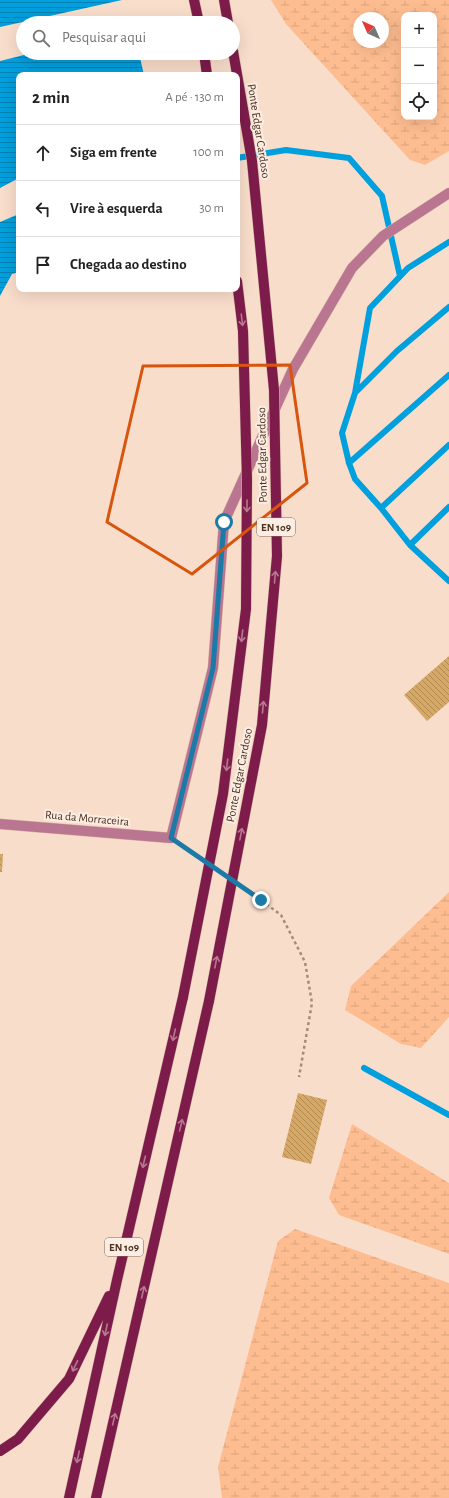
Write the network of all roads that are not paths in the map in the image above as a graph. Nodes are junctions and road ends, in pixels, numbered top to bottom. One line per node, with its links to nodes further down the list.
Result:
1 (194, 0): 3 (main road)
2 (224, 0): 4 (main road)
3 (197, 16)
4 (227, 16)
5 (205, 60): 7 (main road)
6 (235, 60): 8 (main road, Ponte Edgar Cardoso / EN 109, one-way to 6, bridge)
7 (207, 72)
8 (237, 72)
9 (240, 92): 16 (main road, Ponte Edgar Cardoso / EN 109, one-way to 9, bridge)
10 (449, 194): 12 (street, Rua da Morraceira)
11 (238, 292): 13 (main road, Ponte Edgar Cardoso / EN 109, one-way to 13, bridge)
12 (0, 824)
13 (117, 1280): 14 (main road, one-way to 14); 15 (main road, EN 109, one-way to 15)
14 (0, 1450)
15 (69, 1498)
16 (96, 1498)

